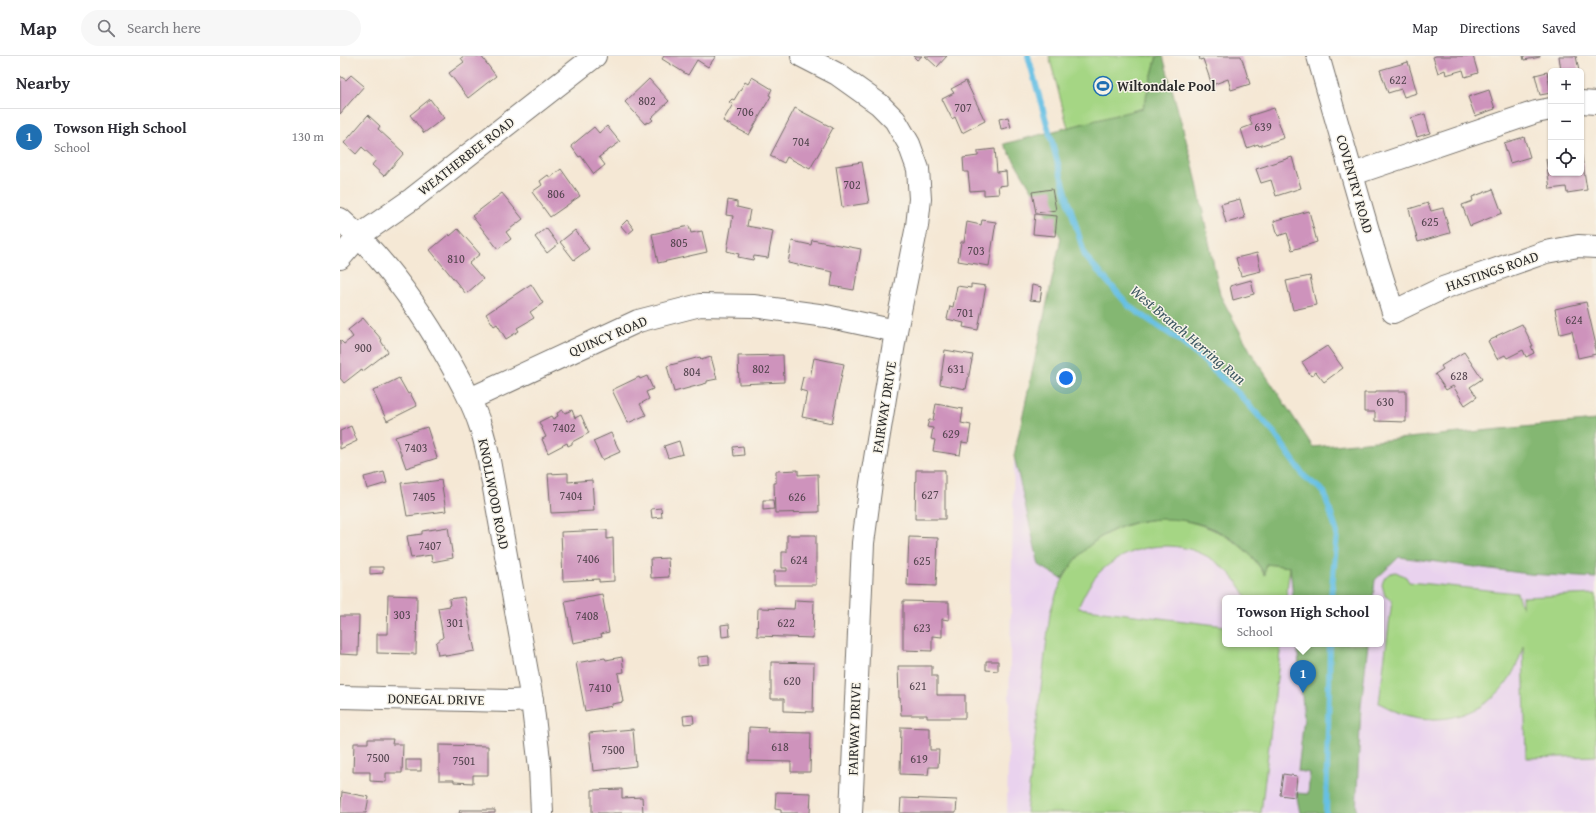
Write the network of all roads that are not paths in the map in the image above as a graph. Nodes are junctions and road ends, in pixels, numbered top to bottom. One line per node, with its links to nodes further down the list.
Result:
1 (595, 56): 9 (street, WEATHERBEE ROAD)
2 (802, 56): 13 (street, FAIRWAY DRIVE)
3 (1318, 56): 7 (street, COVENTRY ROAD)
4 (1584, 102): 5 (street)
5 (1596, 103)
6 (1548, 110): 7 (street)
7 (1353, 174): 12 (street, COVENTRY ROAD)
8 (340, 219): 9 (street, KNOLLWOOD ROAD)
9 (359, 236): 11 (street, WEATHERBEE ROAD); 14 (street, KNOLLWOOD ROAD)
10 (1596, 247): 12 (street, HASTINGS ROAD)
11 (340, 258)
12 (1393, 312)
13 (896, 331): 14 (street, QUINCY ROAD); 18 (street, FAIRWAY DRIVE)
14 (470, 399): 16 (street, KNOLLWOOD ROAD)
15 (340, 697): 16 (street, DONEGAL DRIVE)
16 (532, 700): 17 (street, KNOLLWOOD ROAD)
17 (542, 813)
18 (851, 813)

